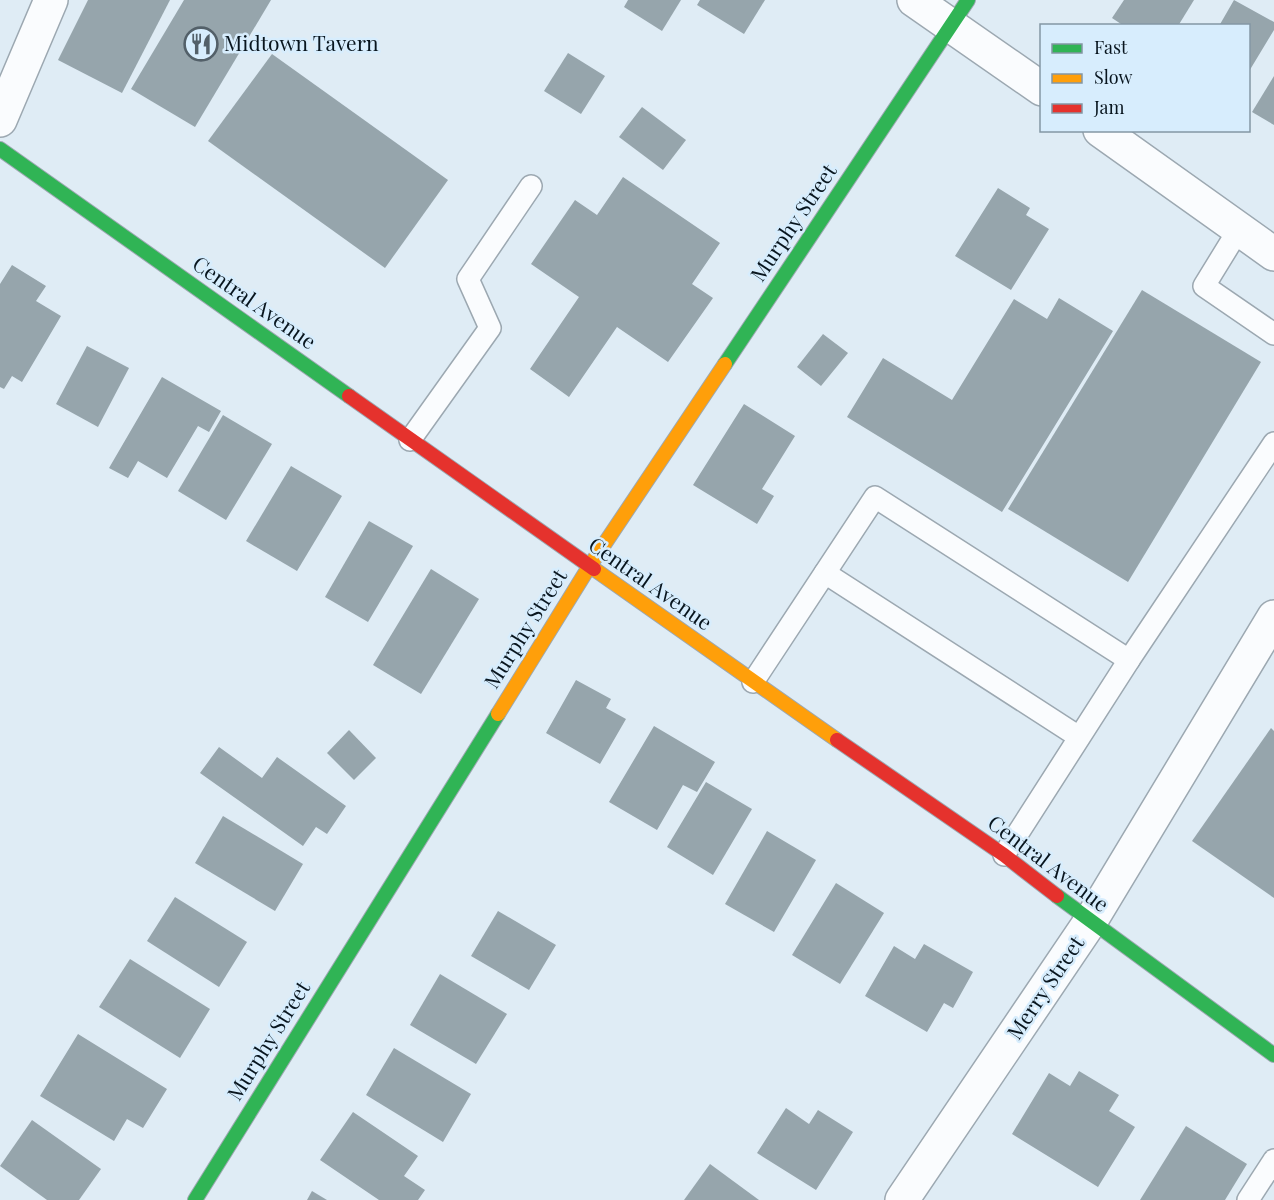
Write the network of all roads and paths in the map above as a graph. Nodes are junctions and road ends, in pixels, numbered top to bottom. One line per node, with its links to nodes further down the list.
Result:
1 (51, 0): 5 (street)
2 (914, 0): 3 (street)
3 (960, 13): 4 (street); 14 (main road, Murphy Street)
4 (1040, 88)
5 (0, 120)
6 (1103, 132): 9 (street)
7 (0, 149): 12 (main road, Central Avenue)
8 (531, 186): 12 (lane)
9 (1239, 229): 10 (street); 11 (lane)
10 (1274, 254)
11 (1274, 334)
12 (410, 440): 14 (main road, Central Avenue)
13 (1274, 443): 17 (lane)
14 (589, 567): 18 (main road, Central Avenue); 24 (main road, Murphy Street)
15 (825, 573): 17 (lane); 18 (lane); 19 (lane)
16 (1274, 616): 21 (street, Merry Street)
17 (1129, 660): 19 (lane)
18 (753, 682): 20 (main road, Central Avenue)
19 (1079, 737): 20 (lane)
20 (1004, 855): 21 (main road, Central Avenue)
21 (1090, 922): 22 (main road, Central Avenue); 25 (street, Merry Street)
22 (1274, 1055)
23 (1274, 1160): 26 (lane)
24 (195, 1200)
25 (902, 1200)
26 (1248, 1200)

